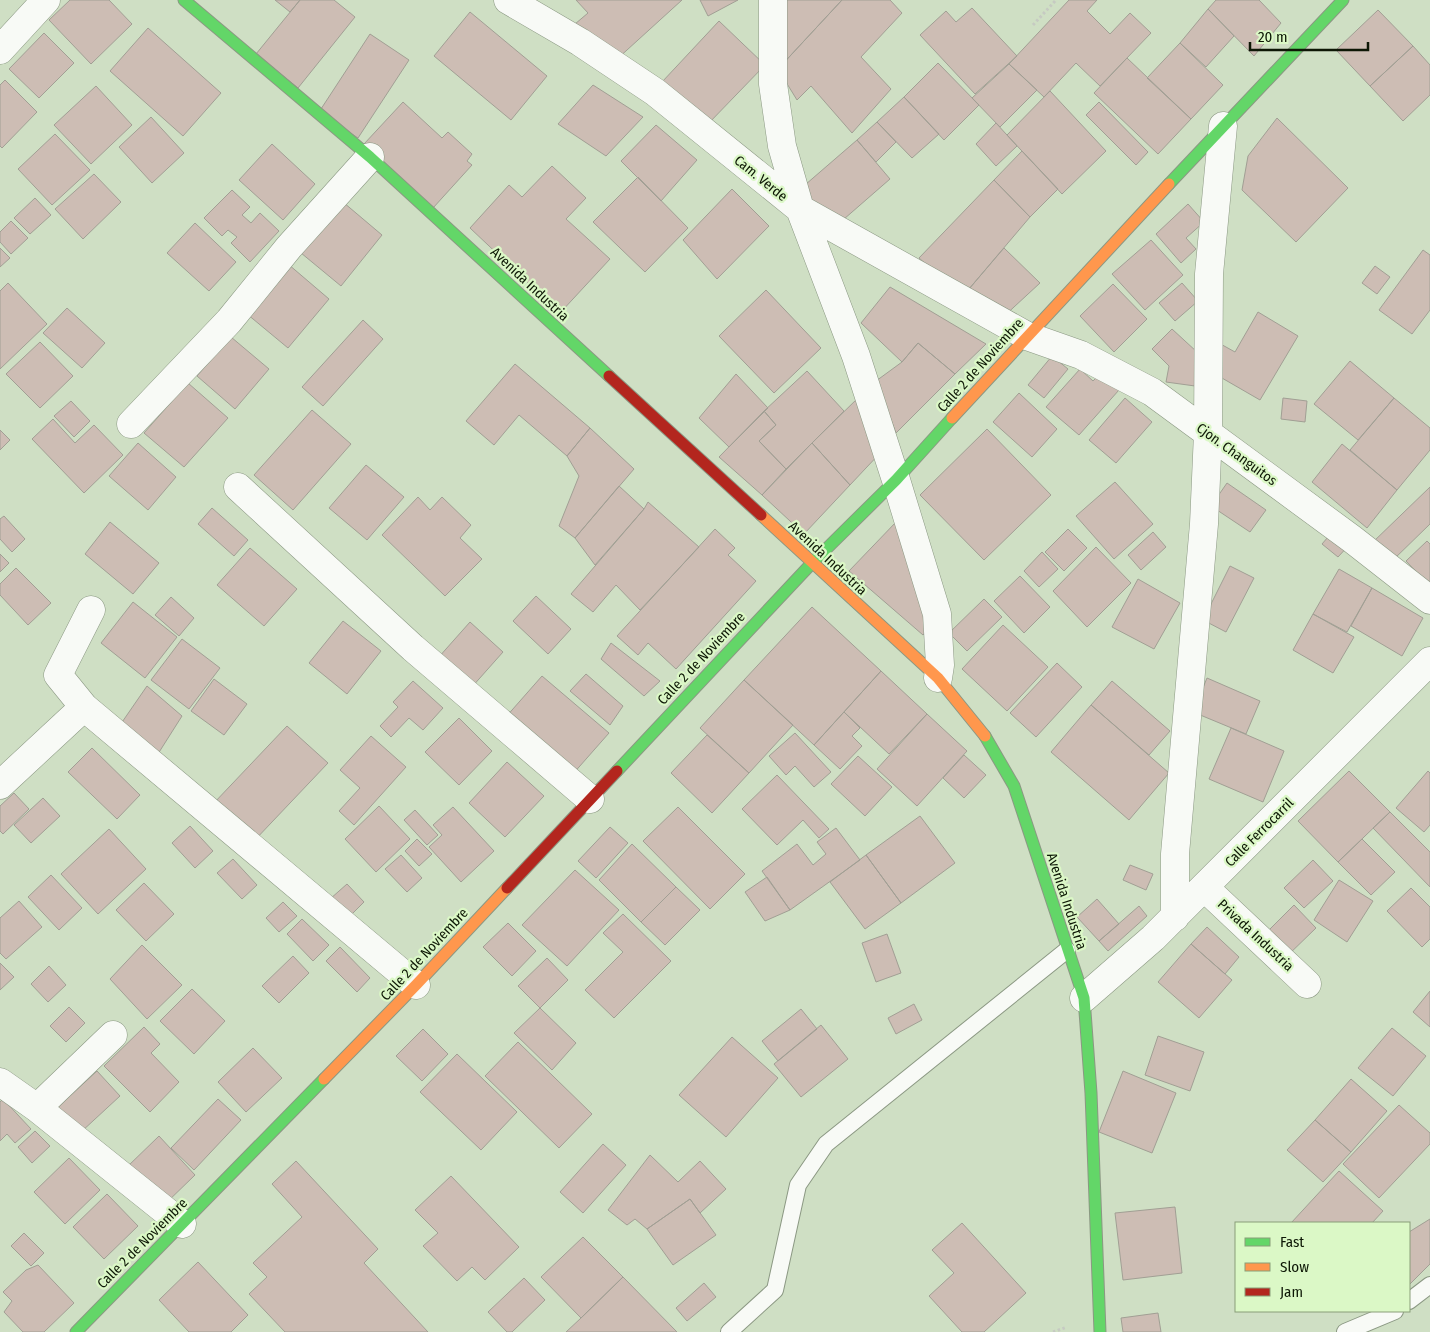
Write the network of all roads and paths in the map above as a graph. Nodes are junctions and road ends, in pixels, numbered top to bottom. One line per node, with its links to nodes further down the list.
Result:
1 (46, 0): 8 (street)
2 (184, 0): 10 (street, Avenida Industria)
3 (508, 0): 11 (street, Cam. Verde)
4 (773, 0): 11 (street)
5 (1056, 0): 7 (path)
6 (1343, 0): 9 (street, Calle 2 de Noviembre)
7 (1033, 25)
8 (0, 50)
9 (1223, 126): 12 (street, Calle 2 de Noviembre); 14 (street)
10 (370, 157): 13 (street); 17 (street, Avenida Industria)
11 (800, 209): 12 (street, Cam. Verde); 15 (street)
12 (1027, 336): 14 (street, Cjon. Changuitos); 15 (street, Calle 2 de Noviembre)
13 (131, 424)
14 (1208, 432): 18 (street, Cjon. Changuitos); 26 (street)
15 (896, 480): 17 (street, Calle 2 de Noviembre); 21 (street)
16 (238, 487): 24 (street)
17 (812, 563): 21 (street, Avenida Industria); 24 (street, Calle 2 de Noviembre)
18 (1430, 600)
19 (92, 610): 22 (street)
20 (1430, 661): 25 (street, Calle Ferrocarril)
21 (938, 678): 27 (street, Avenida Industria)
22 (84, 707): 23 (street); 29 (street)
23 (0, 784)
24 (590, 799): 29 (street, Calle 2 de Noviembre)
25 (1204, 887): 26 (street, Calle Ferrocarril); 28 (street, Privada Industria)
26 (1175, 916): 30 (street, Calle Ferrocarril)
27 (1067, 950): 30 (street, Avenida Industria); 39 (lane)
28 (1307, 984)
29 (416, 985): 34 (street, Calle 2 de Noviembre)
30 (1084, 998): 40 (street, Avenida Industria)
31 (113, 1035): 33 (street)
32 (0, 1082): 33 (street)
33 (37, 1108): 34 (street)
34 (182, 1224): 38 (street, Calle 2 de Noviembre)
35 (1430, 1285): 36 (lane)
36 (1410, 1300)
37 (1393, 1312): 41 (lane)
38 (76, 1332)
39 (729, 1332)
40 (1100, 1332)
41 (1345, 1332)

